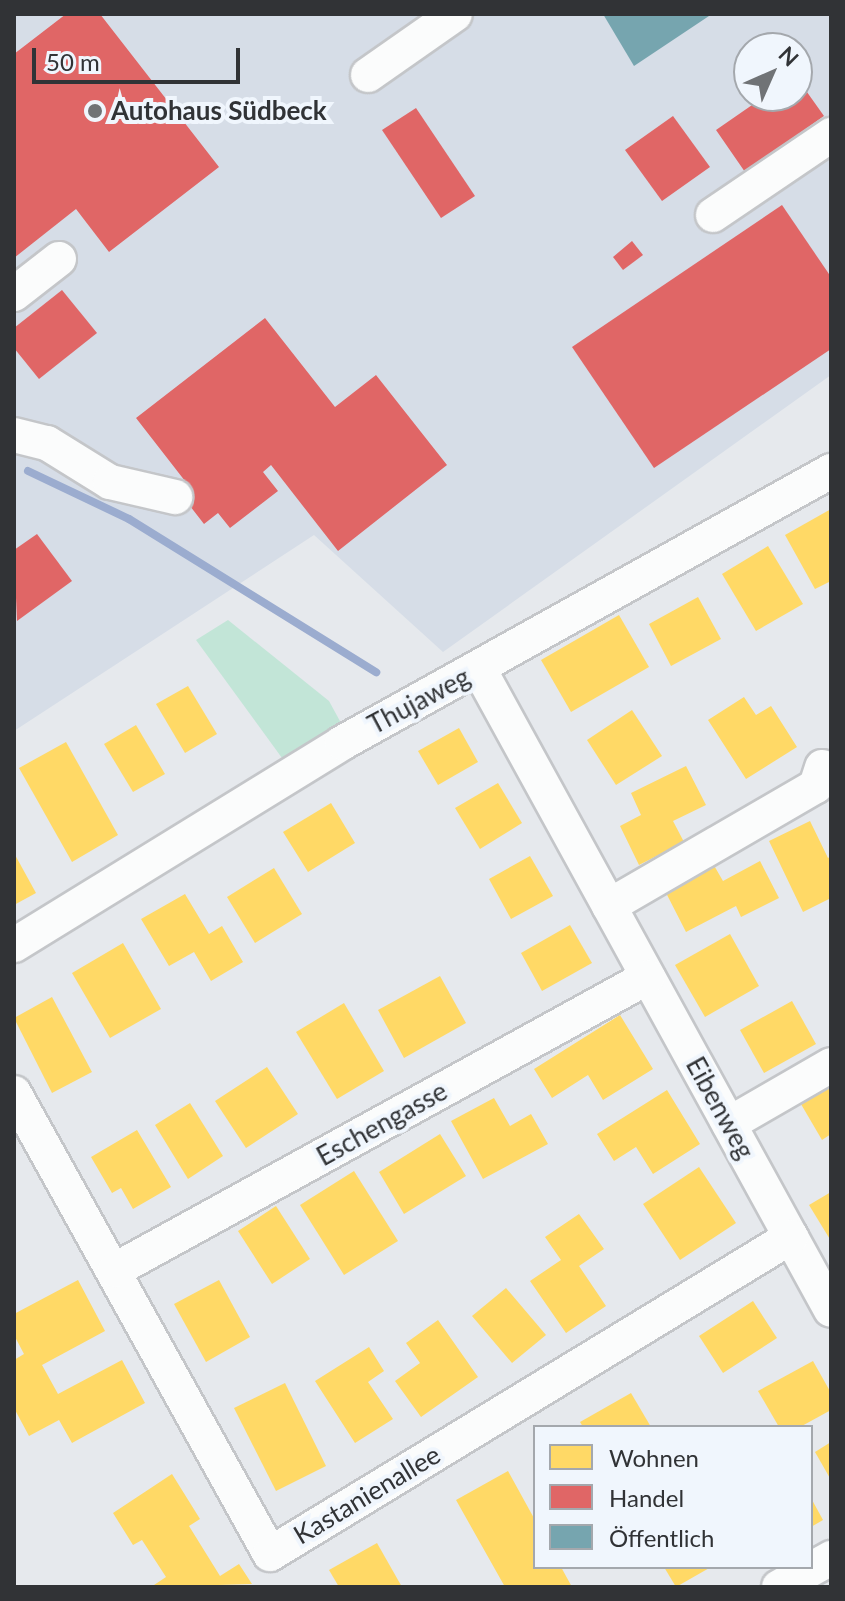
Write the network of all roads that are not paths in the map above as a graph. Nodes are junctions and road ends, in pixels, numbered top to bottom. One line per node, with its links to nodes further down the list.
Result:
1 (455, 14): 2 (street)
2 (368, 75)
3 (831, 135): 4 (street)
4 (713, 215)
5 (59, 259): 6 (street)
6 (14, 294)
7 (14, 435): 9 (street)
8 (831, 471): 10 (street, Thujaweg)
9 (175, 497)
10 (479, 669): 12 (street, Eibenweg); 13 (street, Thujaweg)
11 (822, 767): 12 (street)
12 (609, 906): 14 (street, Eibenweg)
13 (14, 945)
14 (648, 977): 17 (street, Eibenweg); 19 (street, Eschengasse)
15 (831, 1065): 17 (street)
16 (14, 1093): 19 (street, Kastanienallee)
17 (729, 1124): 18 (street, Eibenweg)
18 (791, 1237): 19 (street, Kastanienallee); 20 (street, Eibenweg)
19 (115, 1270)
20 (831, 1310)
21 (831, 1558): 22 (street)
22 (813, 1568)
23 (811, 1569): 24 (street)
24 (779, 1587)

